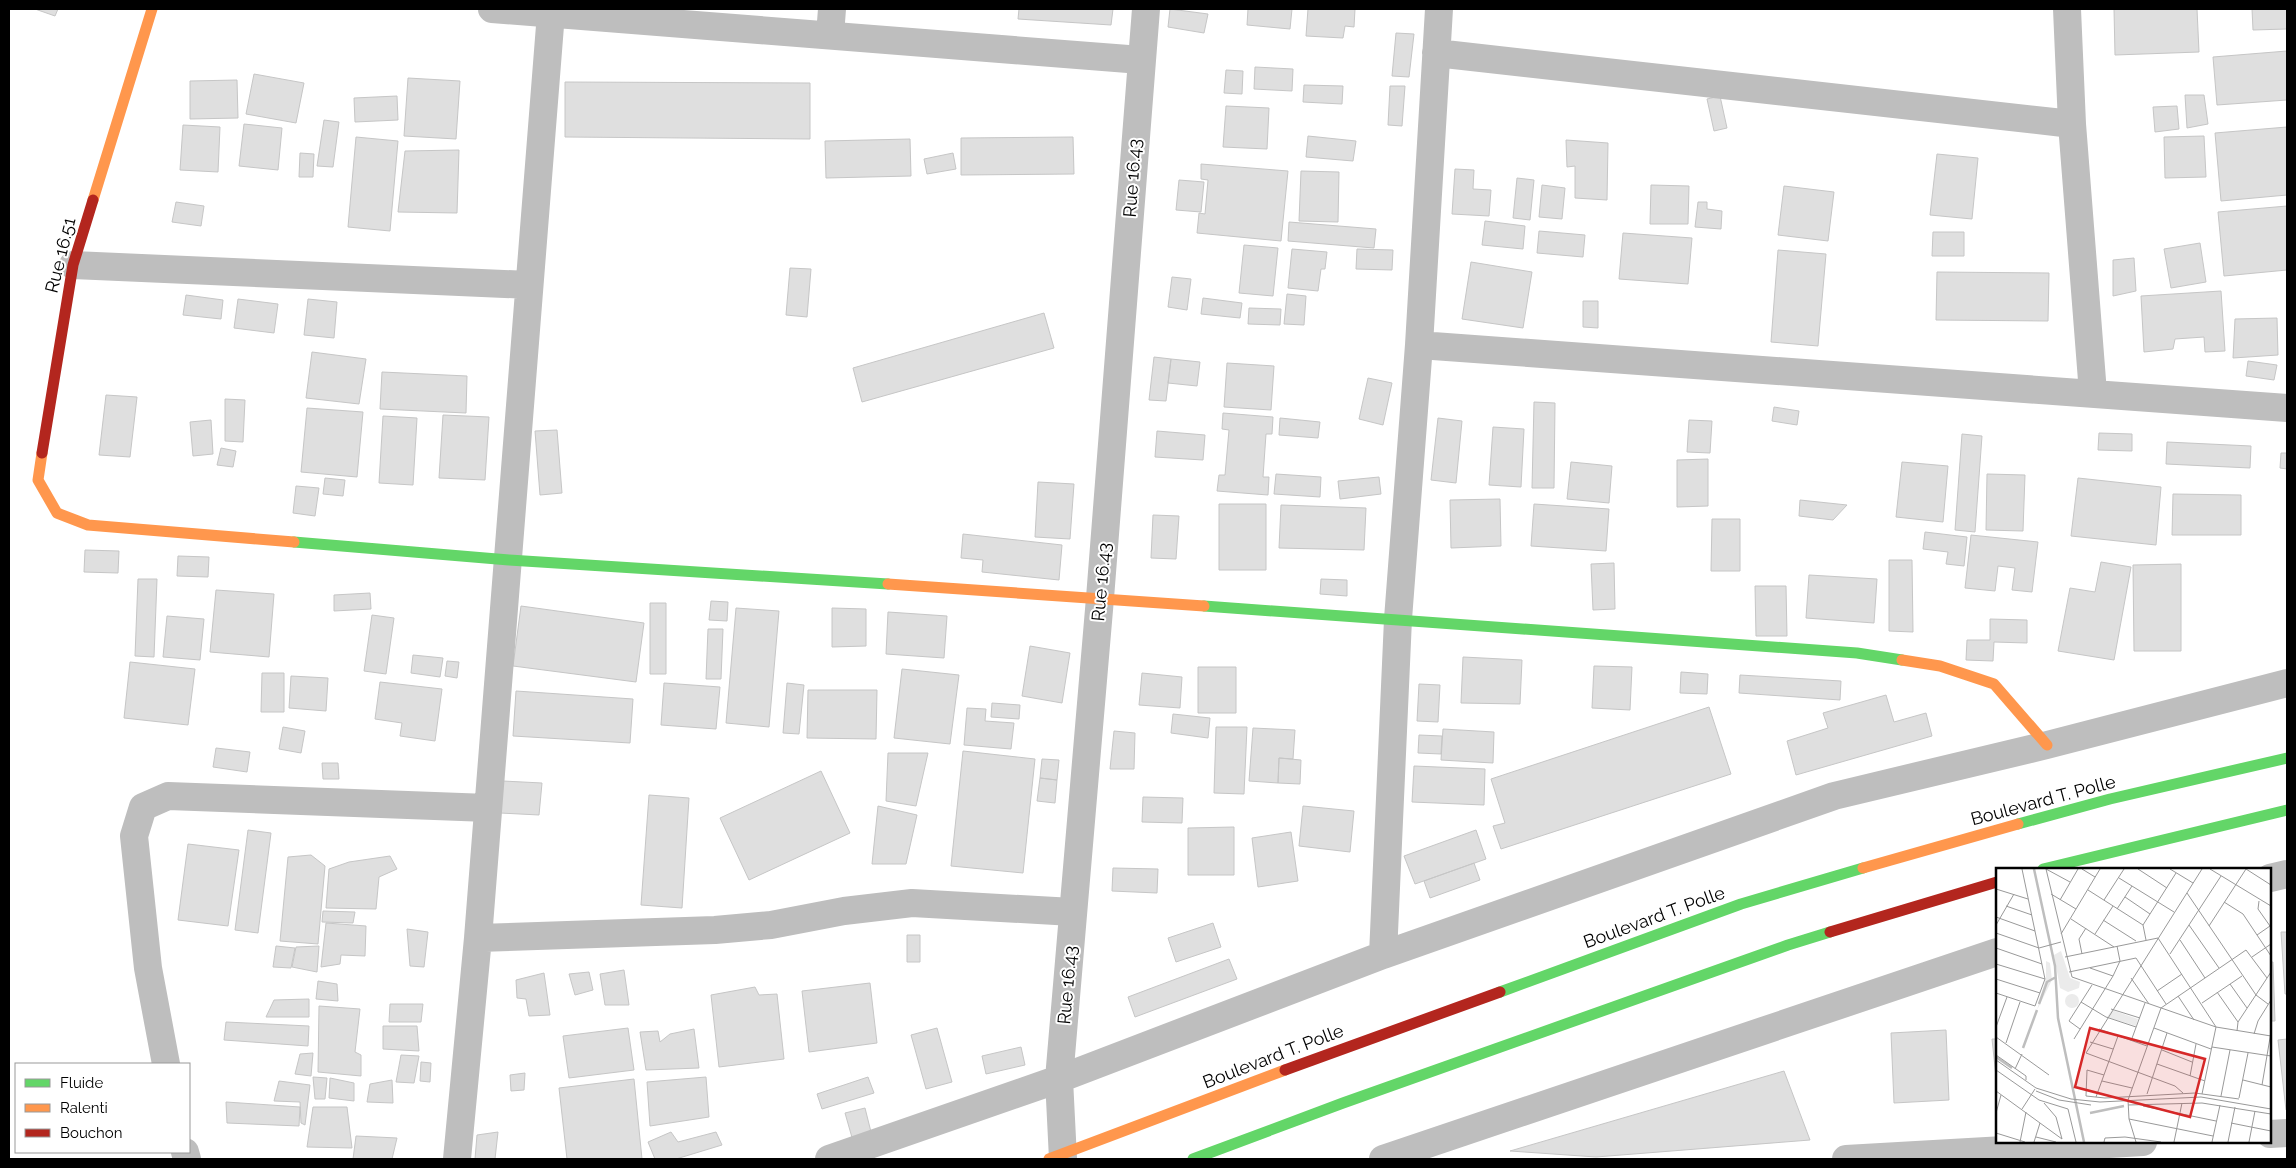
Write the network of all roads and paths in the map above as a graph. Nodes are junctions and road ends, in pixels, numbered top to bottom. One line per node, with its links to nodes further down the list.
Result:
1 (152, 9): 12 (main road, Rue 16.51)
2 (492, 9): 7 (street)
3 (832, 9): 8 (street)
4 (1146, 9): 10 (street, Rue 16.43)
5 (1439, 9): 9 (street)
6 (2067, 9): 11 (street)
7 (550, 13): 8 (street); 13 (street)
8 (830, 36): 10 (street)
9 (1436, 54): 11 (street); 14 (street)
10 (1141, 60): 18 (street, Rue 16.43)
11 (2072, 124): 15 (street)
12 (73, 265): 13 (street); 17 (main road, Rue 16.51)
13 (529, 285): 17 (street)
14 (1419, 345): 15 (street); 19 (street)
15 (2093, 393): 16 (street)
16 (2287, 408)
17 (509, 560): 18 (main road); 23 (street)
18 (1100, 598): 19 (main road); 29 (street, Rue 16.43)
19 (1398, 619): 21 (main road); 32 (street)
20 (2287, 682): 21 (street)
21 (2047, 745): 32 (street)
22 (2287, 758): 39 (main road, Boulevard T. Polle)
23 (488, 808): 30 (street); 33 (street)
24 (2287, 810): 25 (main road)
25 (2047, 868)
26 (2287, 874): 27 (street)
27 (2271, 878)
28 (1996, 882): 42 (main road)
29 (1073, 912): 30 (street); 34 (street, Rue 16.43)
30 (478, 938): 40 (street)
31 (1996, 952): 43 (street)
32 (1383, 955): 34 (street)
33 (166, 1063)
34 (1059, 1079): 39 (street, Rue 16.43); 41 (street)
35 (2287, 1133): 36 (street)
36 (2271, 1134)
37 (2135, 1143): 38 (street)
38 (2086, 1149): 44 (street)
39 (1058, 1158)
40 (457, 1159)
41 (829, 1159)
42 (1193, 1159)
43 (1383, 1159)
44 (1846, 1159)

